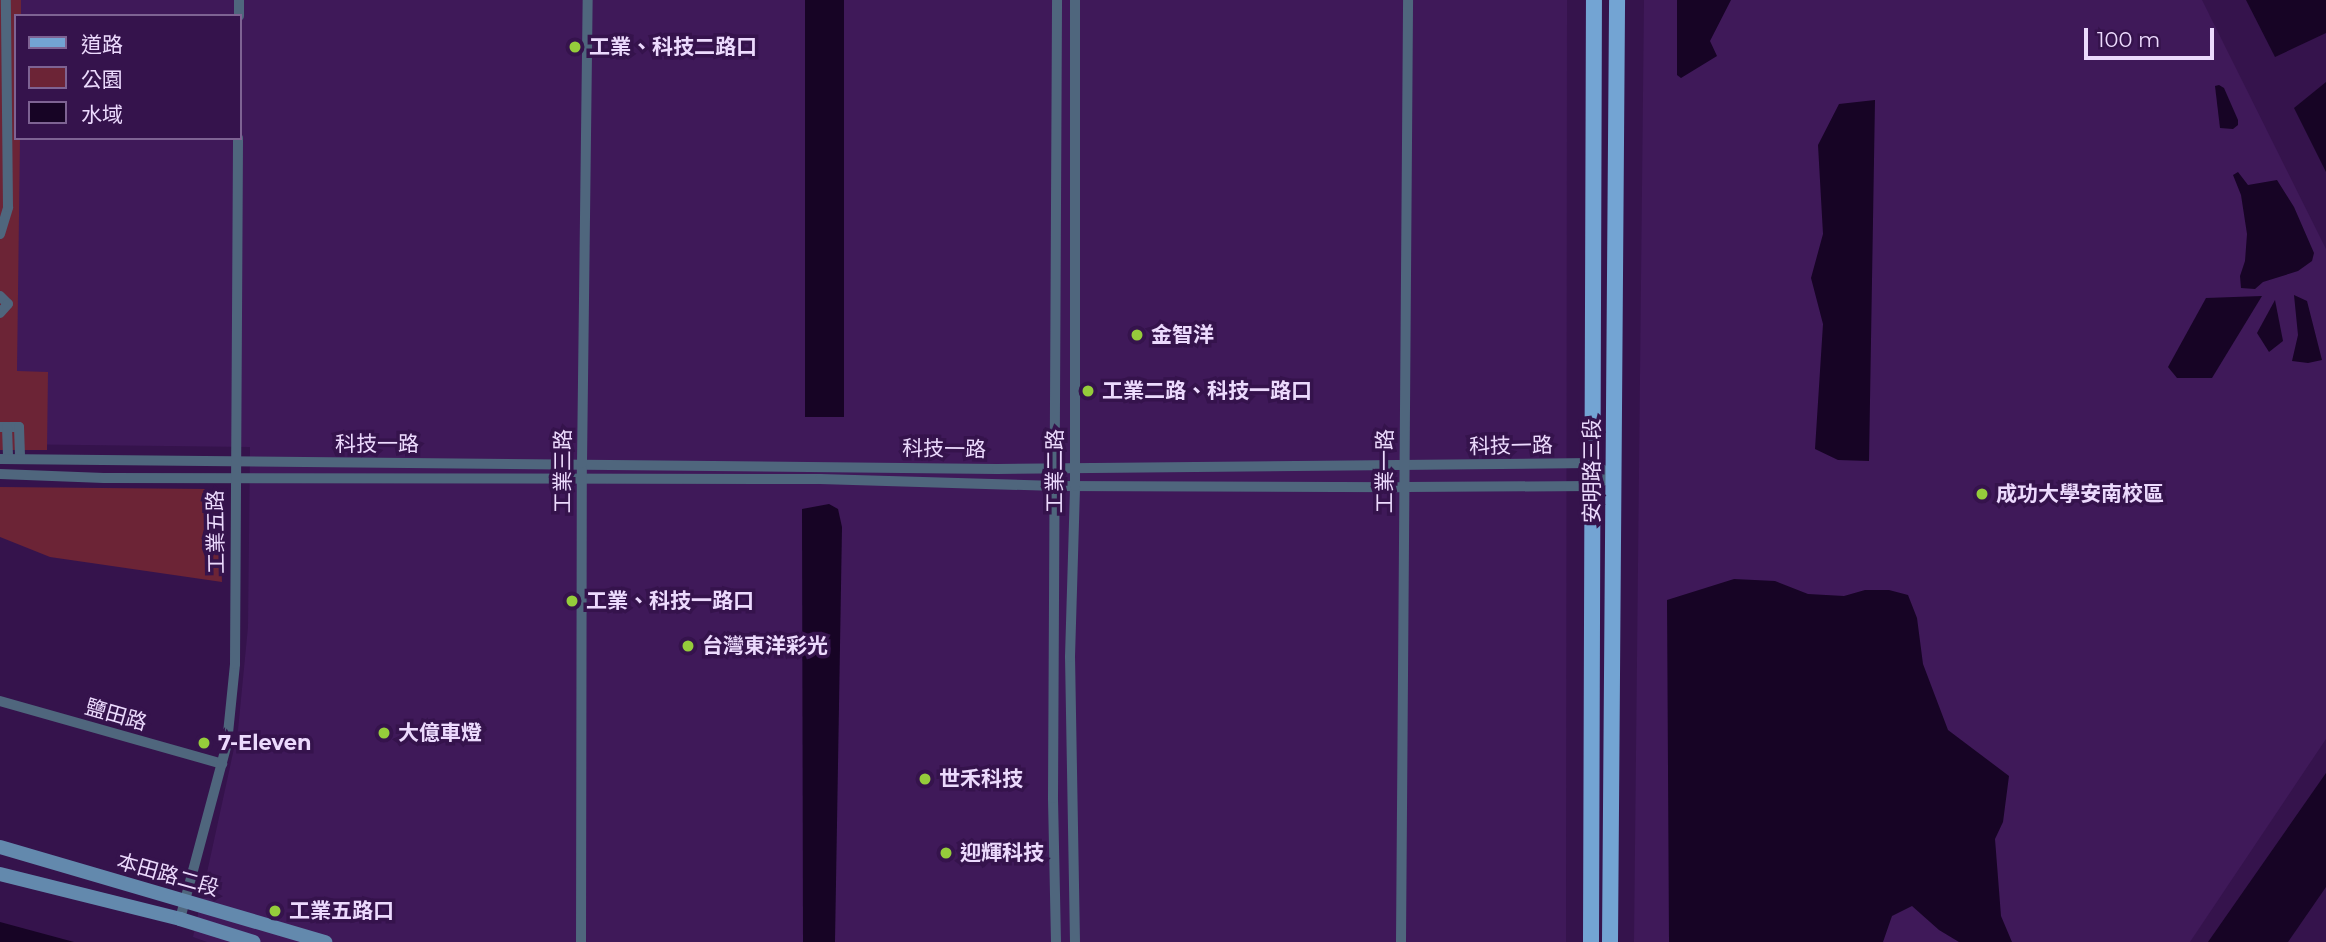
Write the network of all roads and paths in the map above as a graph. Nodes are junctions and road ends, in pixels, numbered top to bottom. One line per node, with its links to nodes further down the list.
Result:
1 (6, 0): 9 (street)
2 (588, 0): 16 (street, 工業三路)
3 (1059, 0): 7 (street); 19 (street, 工業二路)
4 (1408, 0): 18 (street, 工業一路)
5 (1594, 0): 17 (main road, 安明路三段)
6 (1617, 0): 22 (main road, 安明路三段)
7 (1075, 1): 20 (street, 工業二路)
8 (238, 140): 15 (street, 工業五路)
9 (0, 233)
10 (0, 296): 11 (street)
11 (0, 313)
12 (3, 427): 13 (street); 14 (street)
13 (4, 459): 14 (street, 科技一路)
14 (20, 459): 15 (street, 科技一路)
15 (236, 463): 16 (street, 科技一路); 23 (street, 工業五路)
16 (582, 463): 19 (street, 科技一路); 24 (street, 工業三路)
17 (1592, 463): 18 (street, 科技一路); 22 (street); 27 (main road, 安明路三段)
18 (1405, 467): 20 (street, 科技一路); 28 (street, 工業一路)
19 (1056, 468): 20 (street, 科技一路); 25 (street, 工業二路)
20 (1075, 468): 26 (street, 工業二路)
21 (0, 474): 23 (street, 科技一路)
22 (1613, 476): 27 (street, 科技一路); 42 (main road, 安明路三段)
23 (235, 478): 24 (street, 科技一路); 30 (street, 工業五路)
24 (582, 480): 25 (street, 科技一路); 37 (street, 工業三路)
25 (1057, 486): 26 (street, 科技一路); 38 (street, 工業二路)
26 (1075, 486): 28 (street, 科技一路); 39 (street, 工業二路)
27 (1592, 486): 28 (street, 科技一路); 41 (main road, 安明路三段)
28 (1405, 487): 40 (street, 工業一路)
29 (0, 701): 30 (street, 鹽田路)
30 (222, 764): 33 (street, 工業五路)
31 (0, 847): 33 (street, 本田路二段)
32 (0, 874): 34 (street, 本田路二段)
33 (185, 902): 34 (street, 工業五路); 36 (street, 本田路二段)
34 (180, 919): 35 (street, 本田路二段)
35 (254, 942)
36 (325, 942)
37 (580, 942)
38 (1056, 942)
39 (1075, 942)
40 (1401, 942)
41 (1591, 942)
42 (1610, 942)

